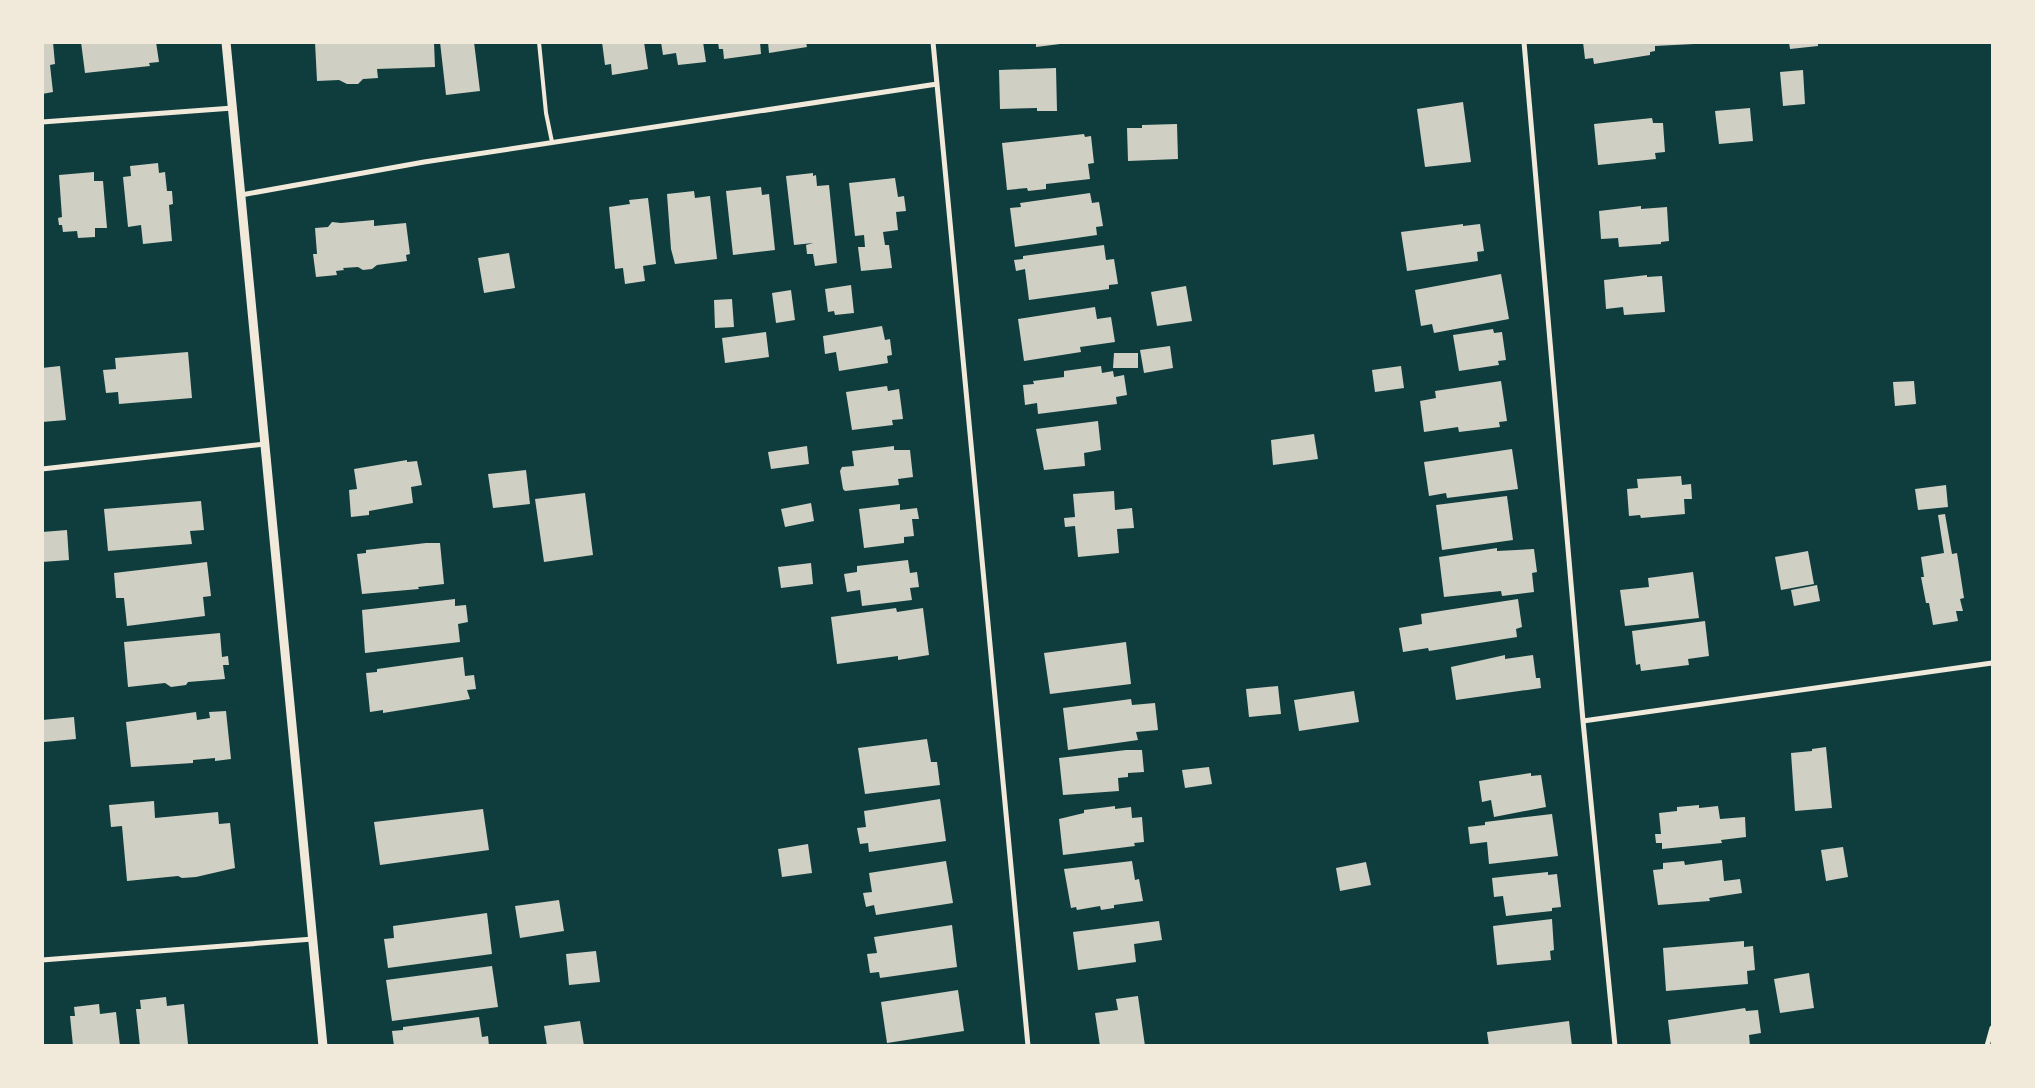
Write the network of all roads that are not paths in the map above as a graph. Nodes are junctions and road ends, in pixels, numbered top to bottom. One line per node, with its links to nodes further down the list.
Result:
1 (226, 42): 6 (street)
2 (539, 42): 8 (lane)
3 (933, 42): 5 (street)
4 (1524, 42): 13 (street)
5 (937, 84): 8 (street); 18 (street)
6 (233, 108): 7 (street); 9 (street)
7 (42, 122)
8 (552, 142): 9 (street)
9 (241, 195): 10 (street)
10 (265, 444): 11 (street); 14 (street)
11 (42, 469)
12 (1992, 663): 13 (street)
13 (1583, 721): 19 (street)
14 (313, 939): 15 (street); 17 (street)
15 (42, 960)
16 (1992, 1028): 20 (street)
17 (323, 1046)
18 (1028, 1046)
19 (1615, 1046)
20 (1987, 1046)

